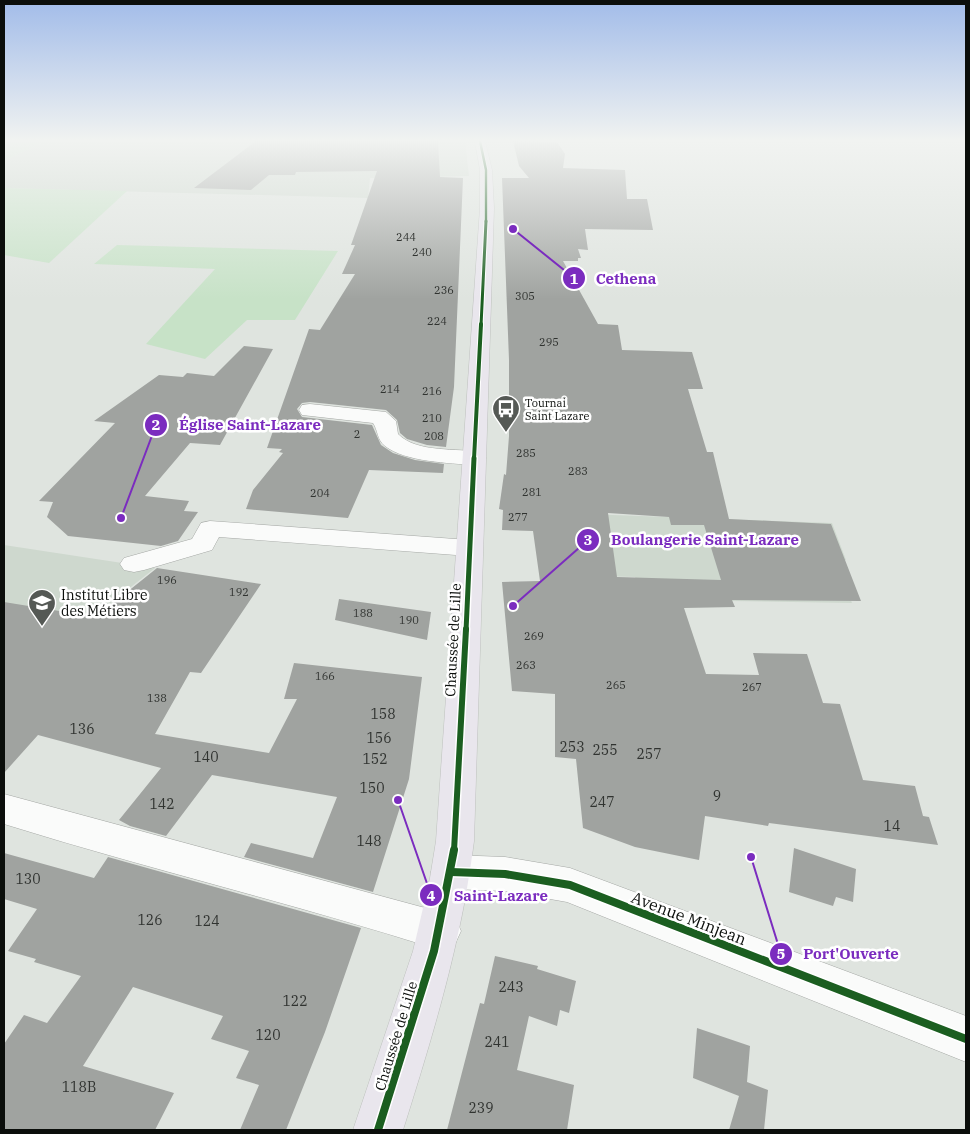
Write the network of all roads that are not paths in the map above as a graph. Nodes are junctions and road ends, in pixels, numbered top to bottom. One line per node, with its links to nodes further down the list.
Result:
1 (487, 194): 3 (main road, Chaussée de Lille)
2 (310, 410): 3 (street)
3 (474, 458): 4 (main road, Chaussée de Lille)
4 (469, 548): 5 (street); 7 (main road, Chaussée de Lille)
5 (134, 564)
6 (4, 810): 8 (street)
7 (451, 872): 8 (main road, Chaussée de Lille); 9 (street, Avenue Minjean)
8 (440, 931): 10 (main road, Chaussée de Lille)
9 (966, 1039)
10 (378, 1130)

